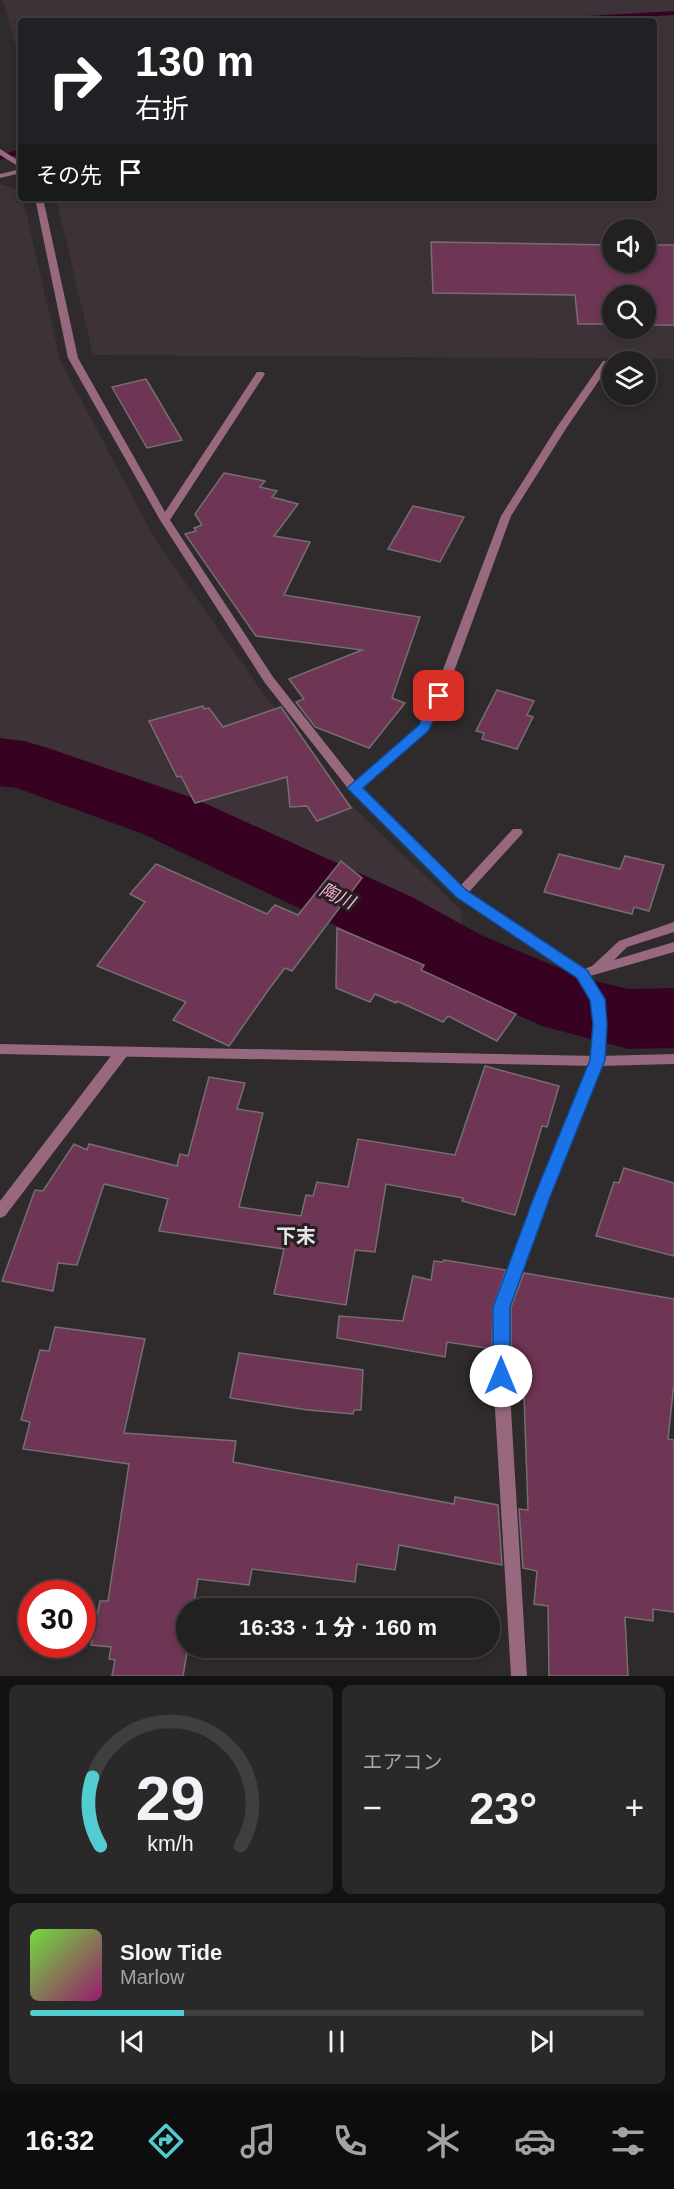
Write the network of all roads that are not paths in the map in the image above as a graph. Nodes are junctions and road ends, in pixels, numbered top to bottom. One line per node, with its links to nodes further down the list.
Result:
1 (0, 151): 2 (street)
2 (18, 164)
3 (18, 172): 4 (street)
4 (0, 176)
5 (40, 201): 8 (street)
6 (602, 369): 9 (street)
7 (260, 375): 8 (street)
8 (165, 520): 9 (street)
9 (354, 788): 11 (street)
10 (517, 832): 11 (street)
11 (461, 893): 15 (street)
12 (674, 927): 14 (street)
13 (674, 946): 14 (street)
14 (595, 970): 15 (street)
15 (582, 974): 19 (street)
16 (0, 1049): 17 (street)
17 (122, 1052): 19 (street); 20 (street)
18 (674, 1059): 19 (street)
19 (598, 1060): 21 (street)
20 (0, 1212)
21 (519, 1676)

